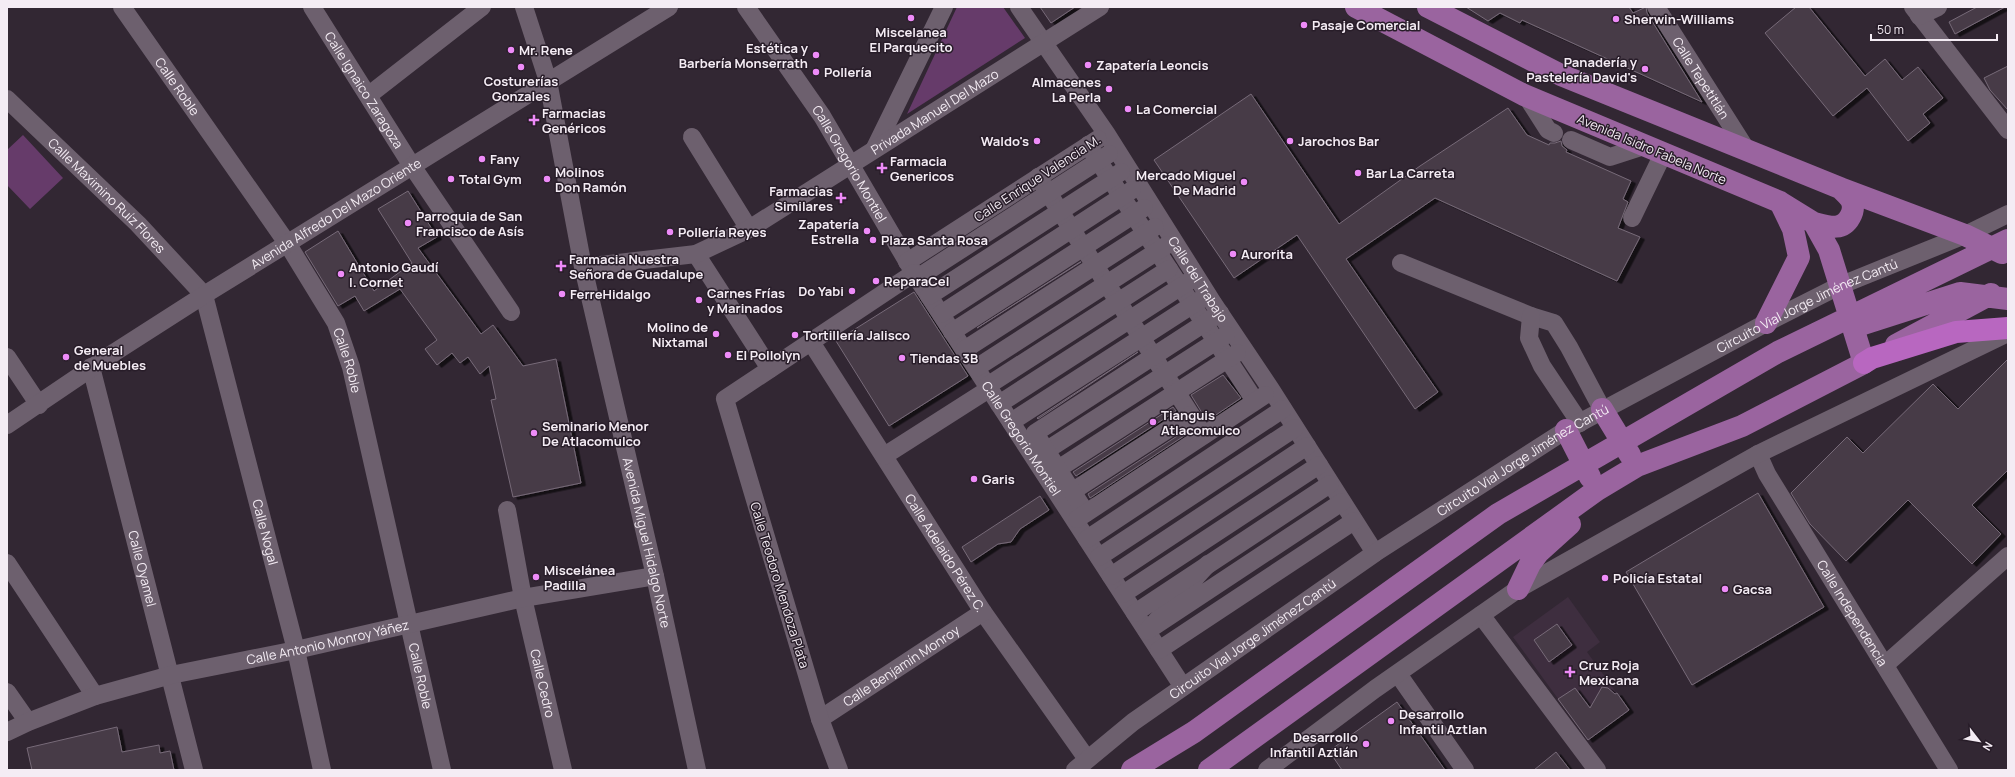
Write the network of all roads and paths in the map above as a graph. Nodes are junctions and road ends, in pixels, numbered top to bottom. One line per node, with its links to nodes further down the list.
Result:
1 (122, 7): 56 (street, Calle Roble)
2 (312, 7): 17 (street, Calle Ignaico Zaragoza)
3 (482, 7): 17 (street)
4 (524, 7): 16 (street, Avenida Miguel Hidalgo Norte)
5 (669, 7): 16 (street, Avenida Alfredo Del Mazo Oriente)
6 (746, 7): 31 (street, Calle Gregorio Montiel)
7 (944, 7): 26 (street)
8 (1019, 7): 15 (street, Calle del Trabajo)
9 (1100, 7): 15 (street, Privada Manuel Del Mazo)
10 (1356, 7): 18 (main road, Avenida Isidro Fabela Norte)
11 (1428, 7): 28 (main road)
12 (1656, 7): 28 (street, Calle Tepetitlán)
13 (1938, 7): 14 (street)
14 (1916, 11): 20 (street)
15 (1043, 42): 21 (street, Calle del Trabajo); 26 (street, Privada Manuel Del Mazo)
16 (548, 81): 32 (street, Avenida Alfredo Del Mazo Oriente); 65 (street, Avenida Miguel Hidalgo Norte)
17 (369, 95): 32 (street, Calle Ignaico Zaragoza)
18 (1527, 97): 22 (street); 29 (main road, Avenida Isidro Fabela Norte)
19 (7, 99): 75 (street, Calle Maximino Ruíz Flores)
20 (2008, 130)
21 (1106, 133): 25 (street, Calle Enrique Valencia M.); 27 (street, Calle del Trabajo)
22 (1554, 133)
23 (692, 137): 49 (street)
24 (1571, 140): 29 (street)
25 (1088, 145): 30 (street); 34 (street, Calle Enrique Valencia M.)
26 (875, 149): 31 (street, Privada Manuel Del Mazo)
27 (1116, 149): 30 (street); 33 (street, Calle del Trabajo)
28 (1746, 149): 37 (main road)
29 (1654, 150): 40 (main road, Avenida Isidro Fabela Norte); 46 (street)
30 (1099, 160): 35 (street); 38 (street)
31 (851, 164): 49 (street, Privada Manuel Del Mazo); 66 (street, Calle Gregorio Montiel)
32 (412, 166): 56 (street, Avenida Alfredo Del Mazo Oriente); 82 (street, Calle Ignaico Zaragoza)
33 (1128, 167): 35 (street); 36 (street, Calle del Trabajo)
34 (1038, 178): 38 (street); 44 (street, Calle Enrique Valencia M.)
35 (1111, 179): 39 (street); 42 (street)
36 (1140, 186): 39 (street); 41 (street, Calle del Trabajo)
37 (1840, 188): 48 (main road); 53 (main road)
38 (1048, 193): 42 (street); 51 (street)
39 (1122, 197): 45 (street); 50 (street)
40 (1780, 202): 48 (main road, Avenida Isidro Fabela Norte); 88 (main road)
41 (1151, 204): 45 (street); 47 (street, Calle del Trabajo)
42 (1060, 211): 50 (street); 57 (street)
43 (2008, 214): 53 (street, Circuito Vial Jorge Jiménez Cantú)
44 (981, 215): 51 (street); 66 (street, Calle Enrique Valencia M.)
45 (1134, 215): 52 (street); 58 (street)
46 (1632, 218)
47 (1163, 222): 52 (street); 54 (street, Calle del Trabajo)
48 (1814, 223): 72 (main road, Avenida Isidro Fabela Norte)
49 (749, 229): 60 (street, Privada Manuel Del Mazo)
50 (1071, 229): 58 (street); 63 (street)
51 (991, 230): 57 (street); 66 (street)
52 (1146, 233): 59 (street); 64 (street)
53 (1965, 235): 61 (main road); 72 (street, Circuito Vial Jorge Jiménez Cantú)
54 (1174, 240): 59 (street); 68 (street, Calle del Trabajo)
55 (2008, 240): 99 (main road, Circuito Vial Jorge Jiménez Cantú)
56 (287, 243): 75 (street, Avenida Alfredo Del Mazo Oriente); 170 (street, Calle Roble)
57 (1003, 248): 63 (street); 74 (street)
58 (1083, 248): 64 (street); 69 (street)
59 (1158, 251): 67 (street); 70 (street)
60 (696, 254): 65 (street, Privada Manuel Del Mazo); 106 (street)
61 (2008, 256)
62 (1400, 263): 84 (street)
63 (1014, 266): 69 (street); 81 (street)
64 (1095, 266): 70 (street); 78 (street)
65 (583, 267): 160 (street, Avenida Miguel Hidalgo Norte)
66 (918, 267): 74 (street, Calle Gregorio Montiel); 96 (street, Calle Enrique Valencia M.)
67 (1169, 269): 73 (street); 79 (street)
68 (1197, 276): 73 (street); 76 (street, Calle del Trabajo)
69 (1026, 284): 78 (street); 89 (street)
70 (1106, 284): 79 (street); 86 (street)
71 (2008, 285): 103 (main road)
72 (1840, 286): 88 (street, Circuito Vial Jorge Jiménez Cantú); 103 (main road, Avenida Isidro Fabela Norte)
73 (1181, 287): 80 (street); 85 (street)
74 (935, 292): 81 (street, Calle Gregorio Montiel)
75 (204, 295): 105 (street, Avenida Alfredo Del Mazo Oriente); 172 (street, Calle Nogal)
76 (1208, 295): 80 (street); 83 (street, Calle del Trabajo)
77 (2008, 299): 99 (main road)
78 (1038, 302): 86 (street); 97 (street)
79 (1118, 302): 85 (street); 93 (street)
80 (1192, 305): 87 (street); 94 (street)
81 (947, 310): 89 (street, Calle Gregorio Montiel)
82 (511, 312)
83 (1220, 313): 87 (street); 91 (street, Calle del Trabajo)
84 (1532, 316): 118 (street); 123 (street)
85 (1130, 320): 94 (street); 100 (street)
86 (1050, 321): 93 (street); 104 (street)
87 (1204, 323): 95 (street); 101 (street)
88 (1766, 323): 118 (street, Circuito Vial Jorge Jiménez Cantú)
89 (958, 328): 97 (street, Calle Gregorio Montiel)
90 (2008, 328): 103 (highway)
91 (1232, 331): 95 (street); 98 (street, Calle del Trabajo)
92 (2008, 333): 131 (street)
93 (1061, 338): 100 (street); 109 (street)
94 (1141, 338): 101 (street); 108 (street)
95 (1216, 341): 107 (street); 115 (street)
96 (811, 342): 106 (street, Calle Enrique Valencia M.); 132 (street, Calle Adelaido Pérez C.)
97 (970, 346): 104 (street, Calle Gregorio Montiel)
98 (1243, 349): 110 (street, Calle del Trabajo); 112 (street)
99 (1778, 352): 190 (main road, Circuito Vial Jorge Jiménez Cantú)
100 (1073, 356): 108 (street); 114 (street)
101 (1153, 356): 107 (street); 111 (street)
102 (7, 357): 116 (street)
103 (1868, 360): 134 (main road)
104 (982, 364): 109 (street, Calle Gregorio Montiel)
105 (91, 367): 116 (street, Avenida Alfredo Del Mazo Oriente); 176 (street, Calle Oyamel)
106 (770, 369): 113 (street, Calle Enrique Valencia M.)
107 (1164, 374): 112 (street); 119 (street)
108 (1085, 375): 121 (street)
109 (992, 384): 114 (street, Calle Gregorio Montiel); 132 (street)
110 (1272, 391): 115 (street); 117 (street, Calle del Trabajo)
111 (1097, 392): 119 (street); 129 (street)
112 (1176, 392): 120 (street); 125 (street)
113 (725, 399): 180 (street, Calle Teodoro Mendoza Plata)
114 (1005, 400): 121 (street, Calle Gregorio Montiel)
115 (1255, 401): 126 (street)
116 (39, 405): 122 (street, Avenida Alfredo Del Mazo Oriente)
117 (1283, 409): 124 (street, Calle del Trabajo); 130 (street)
118 (1602, 409): 123 (street, Circuito Vial Jorge Jiménez Cantú); 134 (main road)
119 (1108, 410): 125 (street); 129 (street)
120 (1190, 415): 126 (street); 128 (street)
121 (1017, 418): 129 (street, Calle Gregorio Montiel)
122 (7, 425)
123 (1573, 426): 140 (main road); 154 (street, Circuito Vial Jorge Jiménez Cantú)
124 (1295, 428): 127 (street, Calle del Trabajo); 137 (street)
125 (1120, 429): 128 (street); 135 (street)
126 (1204, 436): 136 (street)
127 (1306, 446): 133 (street, Calle del Trabajo); 142 (street)
128 (1135, 451): 136 (street); 141 (street)
129 (1040, 454): 135 (street); 147 (street, Calle Gregorio Montiel)
130 (1215, 454): 137 (street); 139 (street)
131 (1758, 454): 163 (street); 174 (street, Calle Independencia)
132 (884, 456): 167 (street, Calle Adelaido Pérez C.)
133 (1319, 465): 138 (street, Calle del Trabajo); 146 (street)
134 (1637, 466): 140 (main road)
135 (1058, 469): 141 (street)
136 (1148, 472): 147 (street)
137 (1227, 472): 142 (street); 144 (street)
138 (1330, 484): 143 (street, Calle del Trabajo); 150 (street)
139 (1160, 490): 144 (street); 151 (street)
140 (1597, 490): 163 (main road); 191 (main road)
141 (1073, 491): 147 (street)
142 (1239, 491): 146 (street); 149 (street)
143 (1342, 502): 148 (street, Calle del Trabajo); 153 (street); 171 (street)
144 (1172, 509): 149 (street); 155 (street)
145 (507, 510): 165 (street, Calle Cedro)
146 (1251, 510): 150 (street); 152 (street)
147 (1081, 517): 151 (street, Calle Gregorio Montiel)
148 (1354, 521): 154 (street, Calle del Trabajo); 159 (street)
149 (1184, 527): 152 (street); 161 (street)
150 (1263, 528): 153 (street); 158 (street)
151 (1087, 539): 155 (street, Calle Gregorio Montiel)
152 (1196, 546): 158 (street); 164 (street)
153 (1275, 547): 159 (street); 162 (street)
154 (1375, 554): 177 (street, Circuito Vial Jorge Jiménez Cantú)
155 (1099, 558): 161 (street, Calle Gregorio Montiel)
156 (2007, 559): 174 (street)
157 (7, 563): 179 (street)
158 (1208, 564): 162 (street); 168 (street); 171 (street)
159 (1287, 565): 166 (street)
160 (655, 576): 165 (street, Calle Antonio Monroy Yáñez); 188 (street, Avenida Miguel Hidalgo Norte)
161 (1111, 576): 164 (street, Calle Gregorio Montiel)
162 (1220, 583): 166 (street); 171 (street)
163 (1518, 589): 169 (street)
164 (1123, 594): 168 (street, Calle Gregorio Montiel)
165 (523, 598): 170 (street, Calle Antonio Monroy Yáñez); 187 (street, Calle Cedro)
166 (1232, 601): 173 (street)
167 (983, 612): 180 (street, Calle Benjamín Monroy); 183 (street, Calle Adelaido Pérez C.)
168 (1135, 613): 171 (street, Calle Gregorio Montiel)
169 (1481, 615): 175 (street); 194 (street)
170 (409, 623): 172 (street, Calle Antonio Monroy Yáñez); 186 (street, Calle Roble)
171 (1147, 631): 173 (street, Calle Gregorio Montiel)
172 (296, 650): 176 (street, Calle Antonio Monroy Yáñez); 185 (street, Calle Nogal)
173 (1159, 650): 177 (street, Calle Gregorio Montiel)
174 (1885, 665): 195 (street, Calle Independencia)
175 (1398, 674): 192 (street); 193 (street)
176 (171, 675): 179 (street, Calle Antonio Monroy Yáñez); 184 (street, Calle Oyamel)
177 (1183, 687): 183 (street, Circuito Vial Jorge Jiménez Cantú)
178 (7, 692): 181 (street)
179 (95, 696): 181 (street, Calle Antonio Monroy Yáñez)
180 (820, 719): 189 (street, Calle Teodoro Mendoza Plata)
181 (28, 722): 182 (street, Calle Antonio Monroy Yáñez)
182 (7, 732)
183 (1081, 765)
184 (194, 770)
185 (322, 770)
186 (442, 770)
187 (562, 770)
188 (697, 770)
189 (839, 770)
190 (1132, 770)
191 (1209, 770)
192 (1267, 770)
193 (1465, 770)
194 (1597, 770)
195 (1949, 770)

